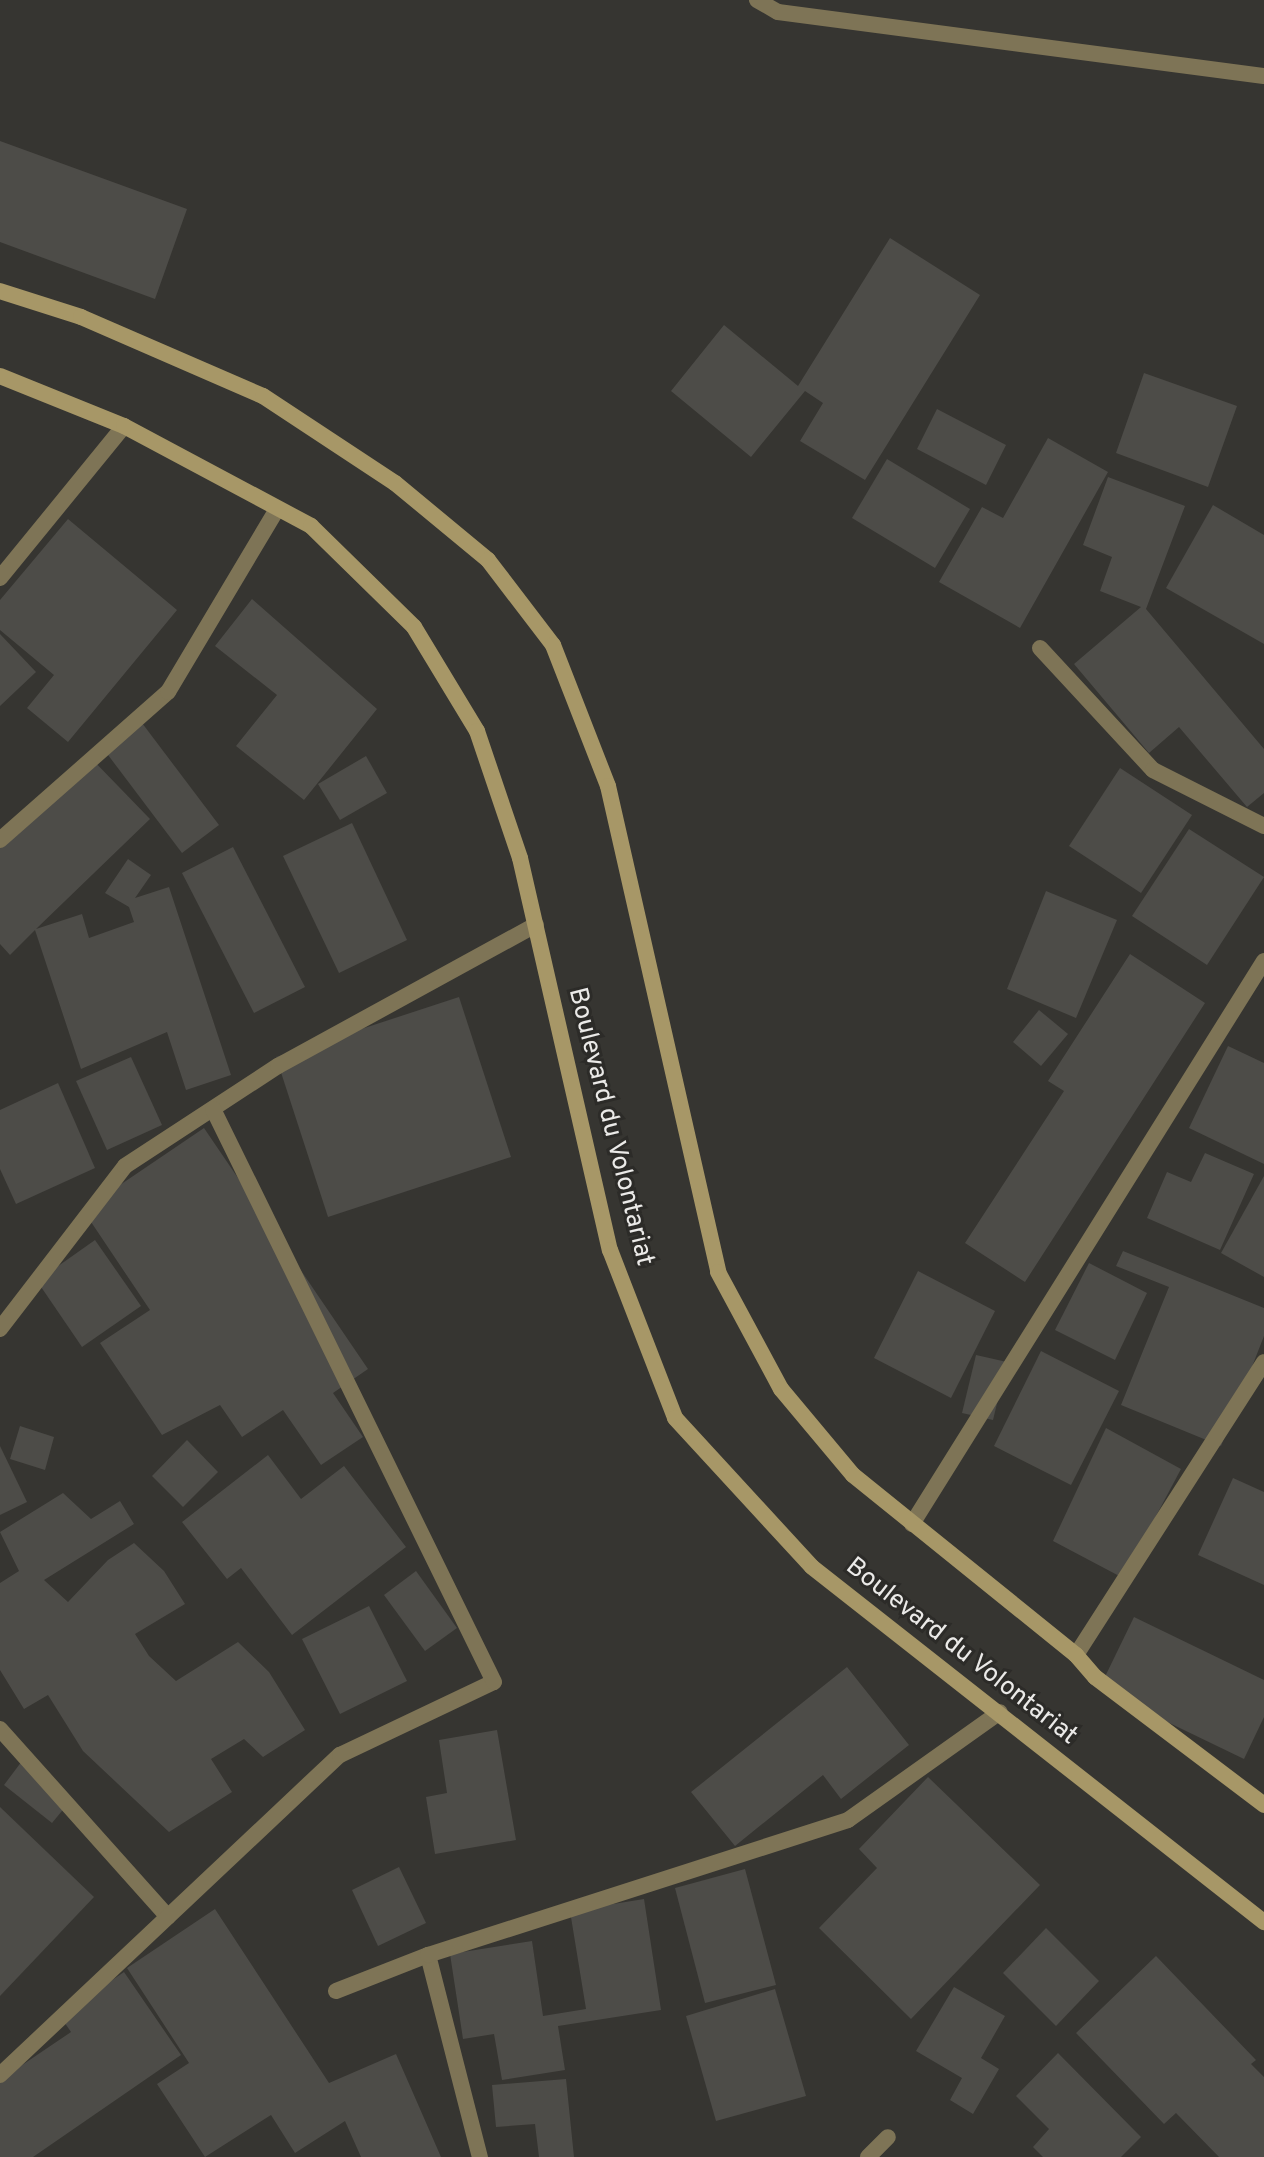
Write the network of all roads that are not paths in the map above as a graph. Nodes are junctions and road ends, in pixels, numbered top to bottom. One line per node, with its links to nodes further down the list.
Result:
1 (757, 0): 2 (street)
2 (1264, 76)
3 (0, 291): 16 (main road)
4 (0, 376): 5 (main road, Boulevard du Volontariat)
5 (124, 426): 6 (main road, Boulevard du Volontariat); 7 (street)
6 (277, 509): 10 (street); 11 (main road, Boulevard du Volontariat)
7 (0, 578)
8 (1040, 648): 9 (street)
9 (1264, 826)
10 (0, 840)
11 (536, 925): 13 (street); 18 (main road, Boulevard du Volontariat)
12 (1264, 961): 16 (street)
13 (213, 1109): 14 (street); 21 (street)
14 (0, 1329)
15 (1264, 1362): 17 (street)
16 (912, 1524): 17 (main road)
17 (1076, 1655): 20 (main road)
18 (1000, 1712): 22 (main road, Boulevard du Volontariat); 23 (street)
19 (0, 1729): 21 (street)
20 (1264, 1805)
21 (168, 1917): 25 (street)
22 (1264, 1922)
23 (428, 1955): 24 (street); 27 (street)
24 (336, 1991)
25 (0, 2075)
26 (888, 2137): 28 (street)
27 (480, 2157)
28 (868, 2157)

